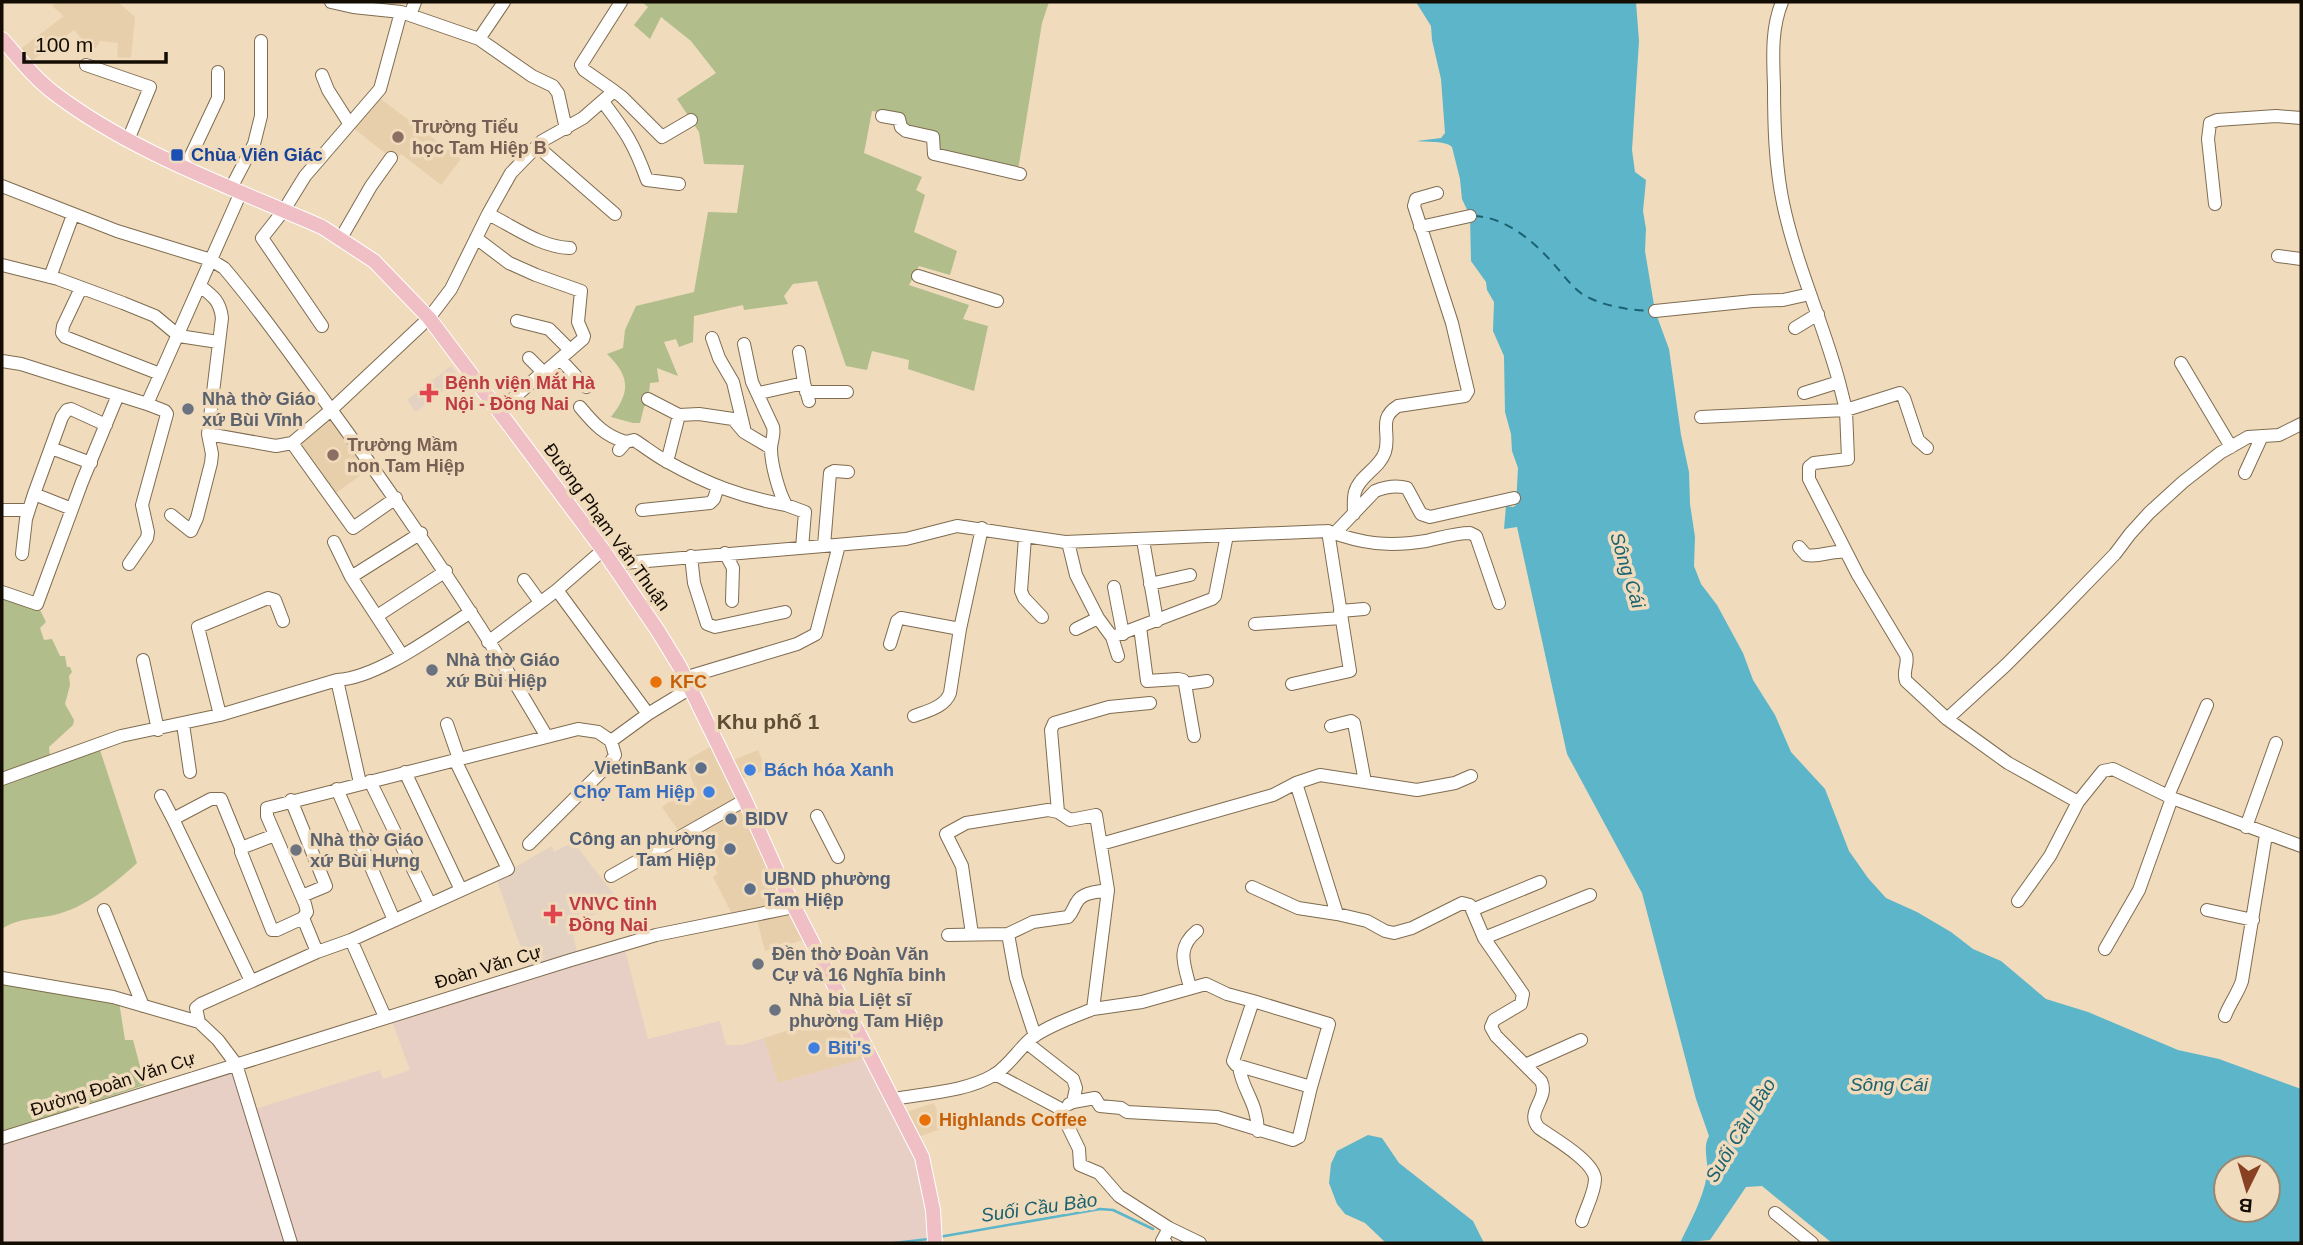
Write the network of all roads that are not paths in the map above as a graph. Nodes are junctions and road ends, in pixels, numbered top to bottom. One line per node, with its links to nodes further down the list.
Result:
1 (331, 2): 6 (street)
2 (415, 2): 6 (street)
3 (504, 2): 8 (street)
4 (621, 2): 13 (street)
5 (1782, 2): 47 (street)
6 (406, 14): 8 (street); 18 (street)
7 (2, 39): 20 (main road, Đường Phạm Văn Thuận)
8 (479, 39): 19 (street)
9 (261, 41): 27 (street)
10 (86, 65): 20 (street)
11 (218, 72): 23 (street)
12 (323, 75): 18 (street)
13 (614, 91): 14 (street); 17 (street)
14 (603, 102): 19 (street); 25 (street)
15 (882, 116): 24 (street)
16 (2301, 118): 29 (street)
17 (691, 120)
18 (349, 123): 30 (street)
19 (566, 129): 21 (street)
20 (128, 140): 23 (main road, Đường Phạm Văn Thuận)
21 (537, 146): 31 (street); 32 (street)
22 (391, 158): 36 (street)
23 (185, 168): 27 (main road, Đường Phạm Văn Thuận)
24 (1020, 174)
25 (678, 184)
26 (2, 186): 33 (street)
27 (236, 190): 30 (main road, Đường Phạm Văn Thuận); 40 (street)
28 (1437, 193): 35 (street)
29 (2215, 204)
30 (284, 211): 36 (main road, Đường Phạm Văn Thuận); 53 (street)
31 (488, 214): 37 (street); 38 (street)
32 (615, 214)
33 (74, 215): 40 (street); 44 (street)
34 (1470, 216): 35 (street)
35 (1420, 227): 104 (street)
36 (341, 238): 51 (main road, Đường Phạm Văn Thuận)
37 (476, 239): 51 (street); 60 (street)
38 (570, 248)
39 (2278, 256): 41 (street)
40 (211, 260): 45 (street); 76 (street)
41 (2301, 260)
42 (2, 265): 44 (street)
43 (918, 276): 48 (street)
44 (50, 277): 46 (street)
45 (200, 286): 55 (street); 57 (street)
46 (81, 289): 55 (street); 65 (street)
47 (1811, 294): 49 (street); 50 (street)
48 (997, 301)
49 (1655, 311)
50 (1818, 314): 54 (street); 66 (street)
51 (429, 318): 76 (street); 78 (main road, Đường Phạm Văn Thuận)
52 (517, 321): 60 (street)
53 (322, 326)
54 (1795, 327)
55 (179, 336): 57 (street); 65 (street)
56 (712, 338): 83 (street)
57 (218, 342): 84 (street)
58 (744, 344): 70 (street)
59 (799, 352): 68 (street)
60 (565, 354): 64 (street); 67 (street)
61 (529, 358): 64 (street)
62 (2, 360): 72 (street)
63 (2181, 363): 87 (street)
64 (544, 371): 78 (street)
65 (160, 374): 74 (street)
66 (1839, 382): 71 (street); 77 (street)
67 (586, 387)
68 (806, 392): 69 (street); 70 (street)
69 (846, 392)
70 (759, 393): 89 (street)
71 (1804, 393)
72 (118, 395): 74 (street); 82 (street)
73 (648, 399): 79 (street)
74 (147, 404): 123 (street)
75 (580, 407): 91 (street)
76 (331, 410): 86 (street); 97 (street)
77 (1846, 410): 80 (street); 90 (street); 119 (street)
78 (499, 411): 118 (main road, Đường Phạm Văn Thuận)
79 (679, 415): 83 (street); 91 (street)
80 (1700, 417)
81 (2301, 424): 85 (street)
82 (106, 425): 88 (street); 92 (street)
83 (744, 432): 89 (street)
84 (208, 434): 86 (street); 105 (street)
85 (2262, 436): 87 (street); 94 (street)
86 (292, 443): 97 (street)
87 (2231, 447): 165 (street)
88 (51, 448): 92 (street); 96 (street)
89 (771, 448): 99 (street)
90 (1927, 448)
91 (667, 461): 95 (street)
92 (91, 463): 100 (street)
93 (848, 472): 115 (street)
94 (2245, 473)
95 (718, 486): 99 (street); 103 (street)
96 (34, 494): 100 (street); 102 (street)
97 (396, 498): 108 (street)
98 (1514, 498): 104 (street)
99 (786, 505): 117 (street)
100 (72, 509): 132 (street)
101 (2, 510): 102 (street)
102 (28, 510): 121 (street)
103 (642, 510)
104 (1354, 514): 107 (street)
105 (171, 515)
106 (982, 528): 110 (street); 114 (street); 147 (street)
107 (1332, 532): 109 (street); 135 (street); 139 (street)
108 (421, 533): 125 (street); 127 (street)
109 (1227, 535): 111 (street); 144 (street)
110 (1025, 537): 113 (street); 141 (street)
111 (1143, 540): 113 (street); 129 (street)
112 (334, 542): 127 (street)
113 (1068, 542): 142 (street)
114 (839, 545): 115 (street); 157 (street)
115 (824, 546): 117 (street)
116 (1798, 547): 119 (street)
117 (802, 548): 120 (street)
118 (603, 551): 124 (main road, Đường Phạm Văn Thuận); 131 (street)
119 (1845, 552): 165 (street)
120 (725, 553): 122 (street); 133 (street)
121 (22, 554)
122 (691, 556): 124 (street); 138 (street)
123 (129, 564)
124 (612, 564): 157 (main road, Đường Phạm Văn Thuận)
125 (446, 572): 137 (street); 140 (street)
126 (1190, 575): 129 (street)
127 (351, 577): 140 (street)
128 (524, 580): 134 (street)
129 (1150, 584): 144 (street)
130 (1114, 587): 149 (street)
131 (557, 590): 134 (street); 162 (street)
132 (2, 592)
133 (732, 601)
134 (540, 603): 150 (street)
135 (1499, 603)
136 (1364, 609): 139 (street)
137 (471, 612): 150 (street); 152 (street)
138 (785, 612)
139 (1341, 614): 145 (street); 159 (street)
140 (377, 615): 152 (street)
141 (1042, 617)
142 (1098, 618): 148 (street); 149 (street)
143 (284, 621): 163 (street)
144 (1157, 621): 146 (street)
145 (1255, 624)
146 (1140, 627): 149 (street); 158 (street)
147 (960, 629): 151 (street); 164 (street)
148 (1076, 629)
149 (1117, 635): 153 (street)
150 (488, 642): 171 (street)
151 (890, 644)
152 (402, 655): 155 (street)
153 (1118, 656)
154 (143, 660): 169 (street)
155 (337, 680): 163 (street); 179 (street)
156 (1207, 681): 158 (street)
157 (686, 683): 162 (street); 186 (main road, Đường Phạm Văn Thuận)
158 (1185, 684): 170 (street)
159 (1292, 684)
160 (1150, 703): 188 (street)
161 (2207, 705): 184 (street)
162 (648, 714): 172 (street)
163 (220, 715): 166 (street)
164 (915, 716)
165 (1947, 719): 187 (street)
166 (183, 724): 169 (street); 175 (street)
167 (447, 724): 174 (street)
168 (1331, 726): 180 (street)
169 (158, 730): 178 (street)
170 (1195, 736)
171 (547, 737): 172 (street); 174 (street)
172 (611, 741): 194 (street)
173 (2276, 744): 191 (street)
174 (457, 760): 176 (street); 202 (street)
175 (190, 772)
176 (405, 772): 179 (street); 202 (street)
177 (1471, 776): 180 (street)
178 (2, 779)
179 (365, 782): 182 (street); 207 (street)
180 (1365, 782): 181 (street)
181 (1296, 783): 195 (street); 212 (street)
182 (337, 789): 185 (street); 214 (street)
183 (161, 796): 190 (street)
184 (2170, 797): 187 (street); 191 (street); 222 (street)
185 (291, 800): 192 (street); 205 (street)
186 (745, 800): 199 (street); 208 (main road, Đường Phạm Văn Thuận)
187 (2078, 802): 206 (street)
188 (1058, 812): 195 (street); 217 (street)
189 (817, 816): 198 (street)
190 (173, 819): 197 (street); 225 (street)
191 (2246, 827): 193 (street)
192 (275, 835): 197 (street); 205 (street)
193 (2266, 835): 196 (street); 215 (street)
194 (529, 844)
195 (1101, 844): 203 (street)
196 (2301, 846)
197 (241, 848): 213 (street)
198 (838, 857)
199 (611, 876)
200 (1540, 883): 210 (street)
201 (1252, 887): 212 (street)
202 (461, 890): 207 (street)
203 (1108, 890): 218 (street); 229 (street)
204 (1590, 895): 220 (street)
205 (302, 896): 213 (street)
206 (2018, 901)
207 (430, 904): 214 (street)
208 (794, 907): 231 (street, Đoàn Văn Cự); 240 (main road, Đường Phạm Văn Thuận)
209 (104, 910): 228 (street)
210 (1472, 910): 212 (street); 220 (street)
211 (2207, 911): 215 (street)
212 (1337, 914)
213 (303, 918): 223 (street)
214 (394, 920): 221 (street)
215 (2253, 920): 230 (street)
216 (1197, 931): 226 (street)
217 (972, 934): 218 (street); 219 (street)
218 (1008, 934): 233 (street)
219 (948, 935)
220 (1484, 938): 236 (street)
221 (351, 940): 223 (street); 231 (street)
222 (2105, 949)
223 (317, 952): 225 (street)
224 (2, 978): 228 (street)
225 (251, 981): 232 (street)
226 (1190, 987): 227 (street); 229 (street)
227 (1253, 1001): 237 (street); 239 (street)
228 (143, 1006): 232 (street)
229 (1093, 1009): 233 (street)
230 (2225, 1016)
231 (384, 1017): 235 (street, Đoàn Văn Cự)
232 (199, 1022): 235 (street)
233 (1031, 1039): 238 (street); 241 (street)
234 (1581, 1040): 236 (street)
235 (236, 1064): 244 (street, Đường Đoàn Văn Cự); 249 (street)
236 (1525, 1065): 246 (street)
237 (1239, 1067): 239 (street); 243 (street)
238 (995, 1074): 240 (street); 242 (street)
239 (1311, 1087): 243 (street)
240 (894, 1099): 248 (main road, Đường Phạm Văn Thuận)
241 (1073, 1102): 242 (street); 243 (street)
242 (1059, 1108): 247 (street)
243 (1258, 1131)
244 (2, 1138)
245 (1774, 1213): 251 (street)
246 (1582, 1221)
247 (1166, 1235): 250 (street)
248 (935, 1237)
249 (291, 1243)
250 (1200, 1243)
251 (1812, 1243)

